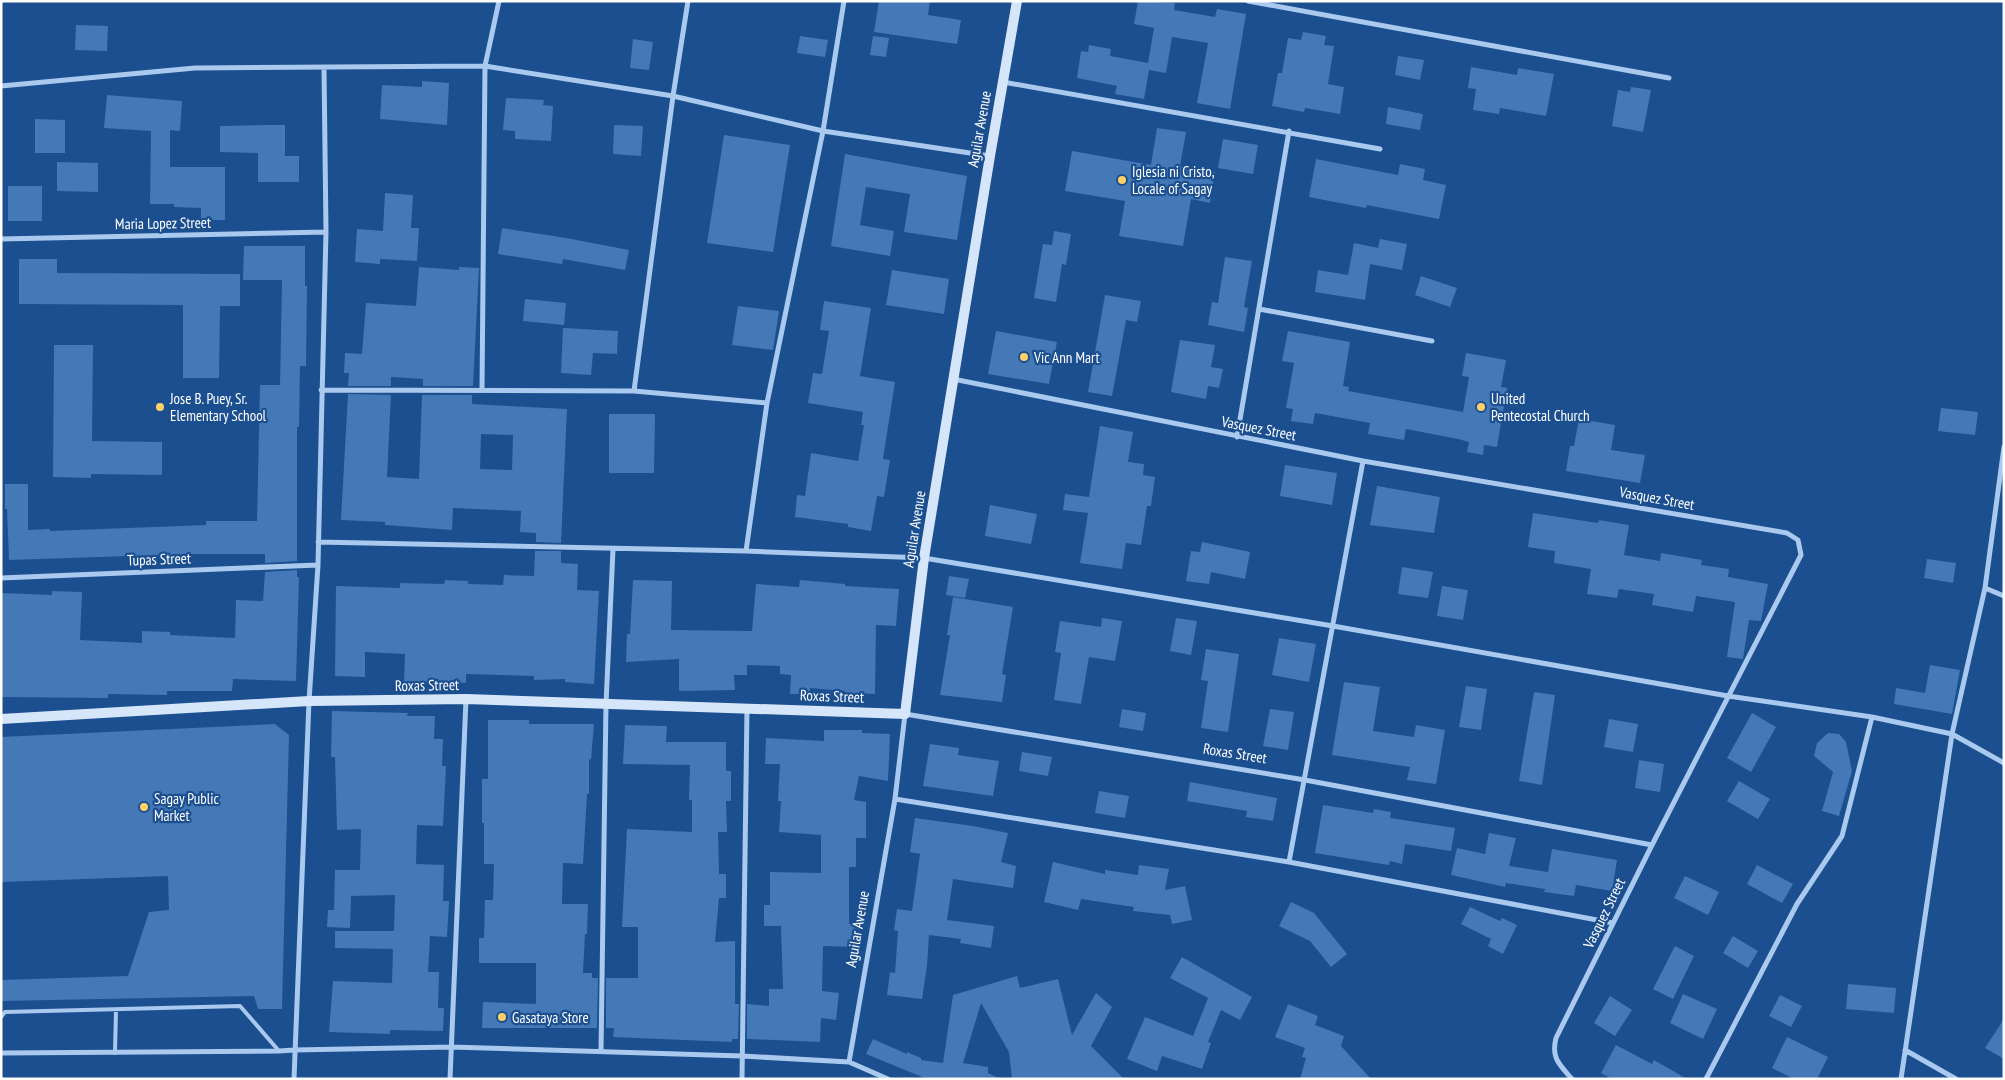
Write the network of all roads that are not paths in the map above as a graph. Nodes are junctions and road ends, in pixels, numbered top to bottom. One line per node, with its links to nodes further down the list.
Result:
1 (499, 1): 6 (street)
2 (688, 1): 11 (street)
3 (844, 1): 12 (street)
4 (1017, 1): 9 (street, Aguilar Avenue)
5 (1248, 1): 8 (street)
6 (485, 66): 7 (street); 11 (street); 22 (street)
7 (324, 68): 10 (street); 16 (street)
8 (1669, 78)
9 (1003, 82): 13 (street); 15 (street, Aguilar Avenue)
10 (1, 86)
11 (673, 96): 12 (street); 23 (street)
12 (823, 131): 15 (street); 24 (street)
13 (1289, 131): 14 (street); 18 (street)
14 (1380, 148)
15 (990, 156): 20 (street, Aguilar Avenue)
16 (326, 232): 17 (street, Maria Lopez Street); 21 (street)
17 (1, 239)
18 (1259, 309): 19 (street); 25 (street)
19 (1432, 341)
20 (952, 379): 25 (street, Vasquez Street); 31 (street, Aguilar Avenue)
21 (321, 390): 22 (street); 28 (street)
22 (482, 390): 23 (street)
23 (634, 391): 24 (street)
24 (768, 403): 30 (street)
25 (1237, 437): 27 (street, Vasquez Street)
26 (2004, 447): 34 (street)
27 (1363, 461): 36 (street); 37 (street, Vasquez Street)
28 (318, 542): 29 (street); 32 (street)
29 (613, 549): 30 (street); 40 (street)
30 (746, 551): 31 (street)
31 (924, 558): 36 (street); 42 (street, Aguilar Avenue)
32 (318, 565): 33 (street, Tupas Street); 39 (street)
33 (1, 578)
34 (1985, 588): 35 (street); 45 (street)
35 (2004, 596)
36 (1333, 626): 37 (street); 47 (street)
37 (1728, 696): 43 (street); 49 (street, Vasquez Street)
38 (466, 699): 39 (street, Roxas Street); 40 (street, Roxas Street); 54 (street)
39 (309, 701): 44 (street, Roxas Street); 55 (street)
40 (606, 704): 41 (street, Roxas Street); 58 (street)
41 (747, 708): 42 (street, Roxas Street); 61 (street)
42 (905, 714): 47 (street, Roxas Street); 48 (street, Aguilar Avenue)
43 (1872, 717): 45 (street); 68 (street)
44 (1, 719)
45 (1952, 734): 46 (street); 56 (street)
46 (2004, 763)
47 (1305, 780): 49 (street, Roxas Street); 50 (street)
48 (895, 799): 50 (street); 62 (street, Aguilar Avenue)
49 (1652, 845): 51 (street, Vasquez Street)
50 (1290, 862): 51 (street)
51 (1613, 923): 67 (street, Vasquez Street)
52 (116, 1010): 53 (lane); 57 (lane); 60 (lane)
53 (1, 1017)
54 (450, 1047): 55 (street); 58 (street); 64 (street)
55 (294, 1050): 57 (street); 63 (street)
56 (1905, 1050): 69 (street); 70 (street)
57 (280, 1051): 60 (street)
58 (601, 1051): 61 (street)
59 (1, 1053): 60 (street)
60 (115, 1053)
61 (742, 1056): 62 (street); 65 (street)
62 (849, 1062): 66 (street)
63 (294, 1079)
64 (450, 1079)
65 (742, 1079)
66 (888, 1079)
67 (1572, 1079)
68 (1706, 1079)
69 (1901, 1079)
70 (1956, 1079)

